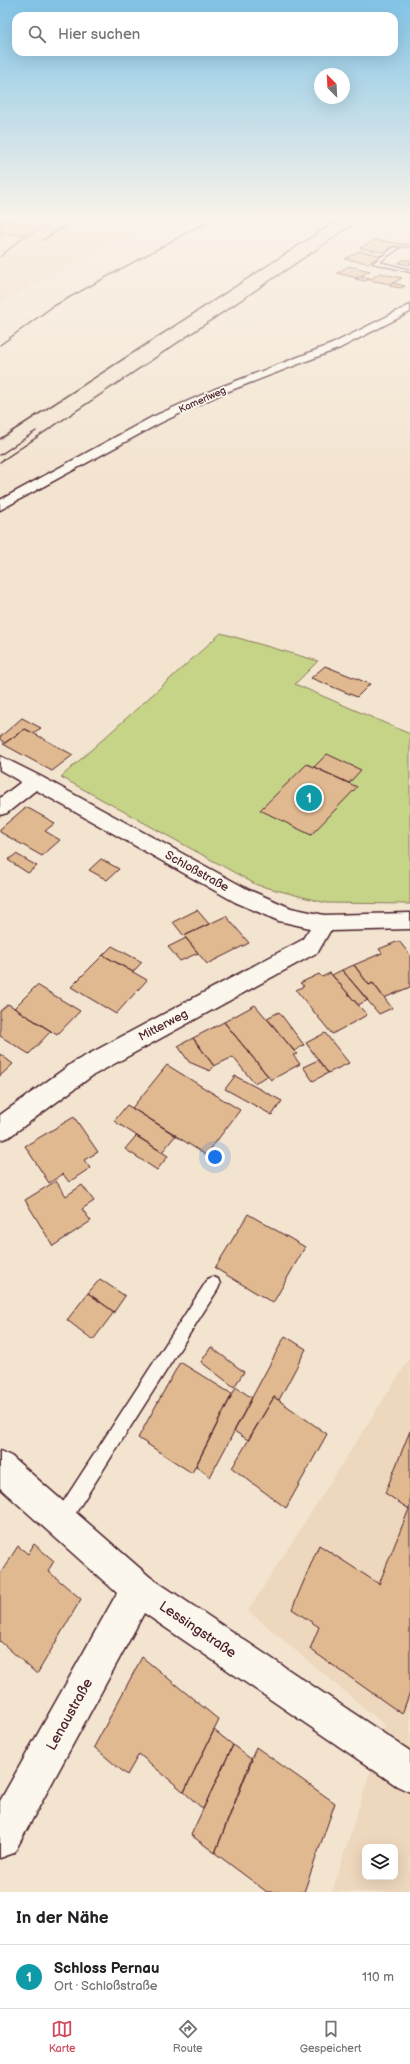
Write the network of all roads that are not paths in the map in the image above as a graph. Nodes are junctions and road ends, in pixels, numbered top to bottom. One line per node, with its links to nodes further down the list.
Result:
1 (410, 308): 2 (street, Kamerlweg)
2 (0, 506)
3 (0, 762): 4 (street, Schloßstraße)
4 (35, 781): 5 (street); 7 (street, Schloßstraße)
5 (0, 808)
6 (410, 921): 7 (street, Schloßstraße)
7 (324, 923): 8 (street, Mitterweg)
8 (0, 1130)
9 (213, 1284): 11 (lane)
10 (0, 1467): 11 (street, Lessingstraße)
11 (61, 1522): 12 (street, Lessingstraße)
12 (138, 1589): 13 (street, Lessingstraße); 14 (street, Lenaustraße)
13 (410, 1773)
14 (0, 1839)

